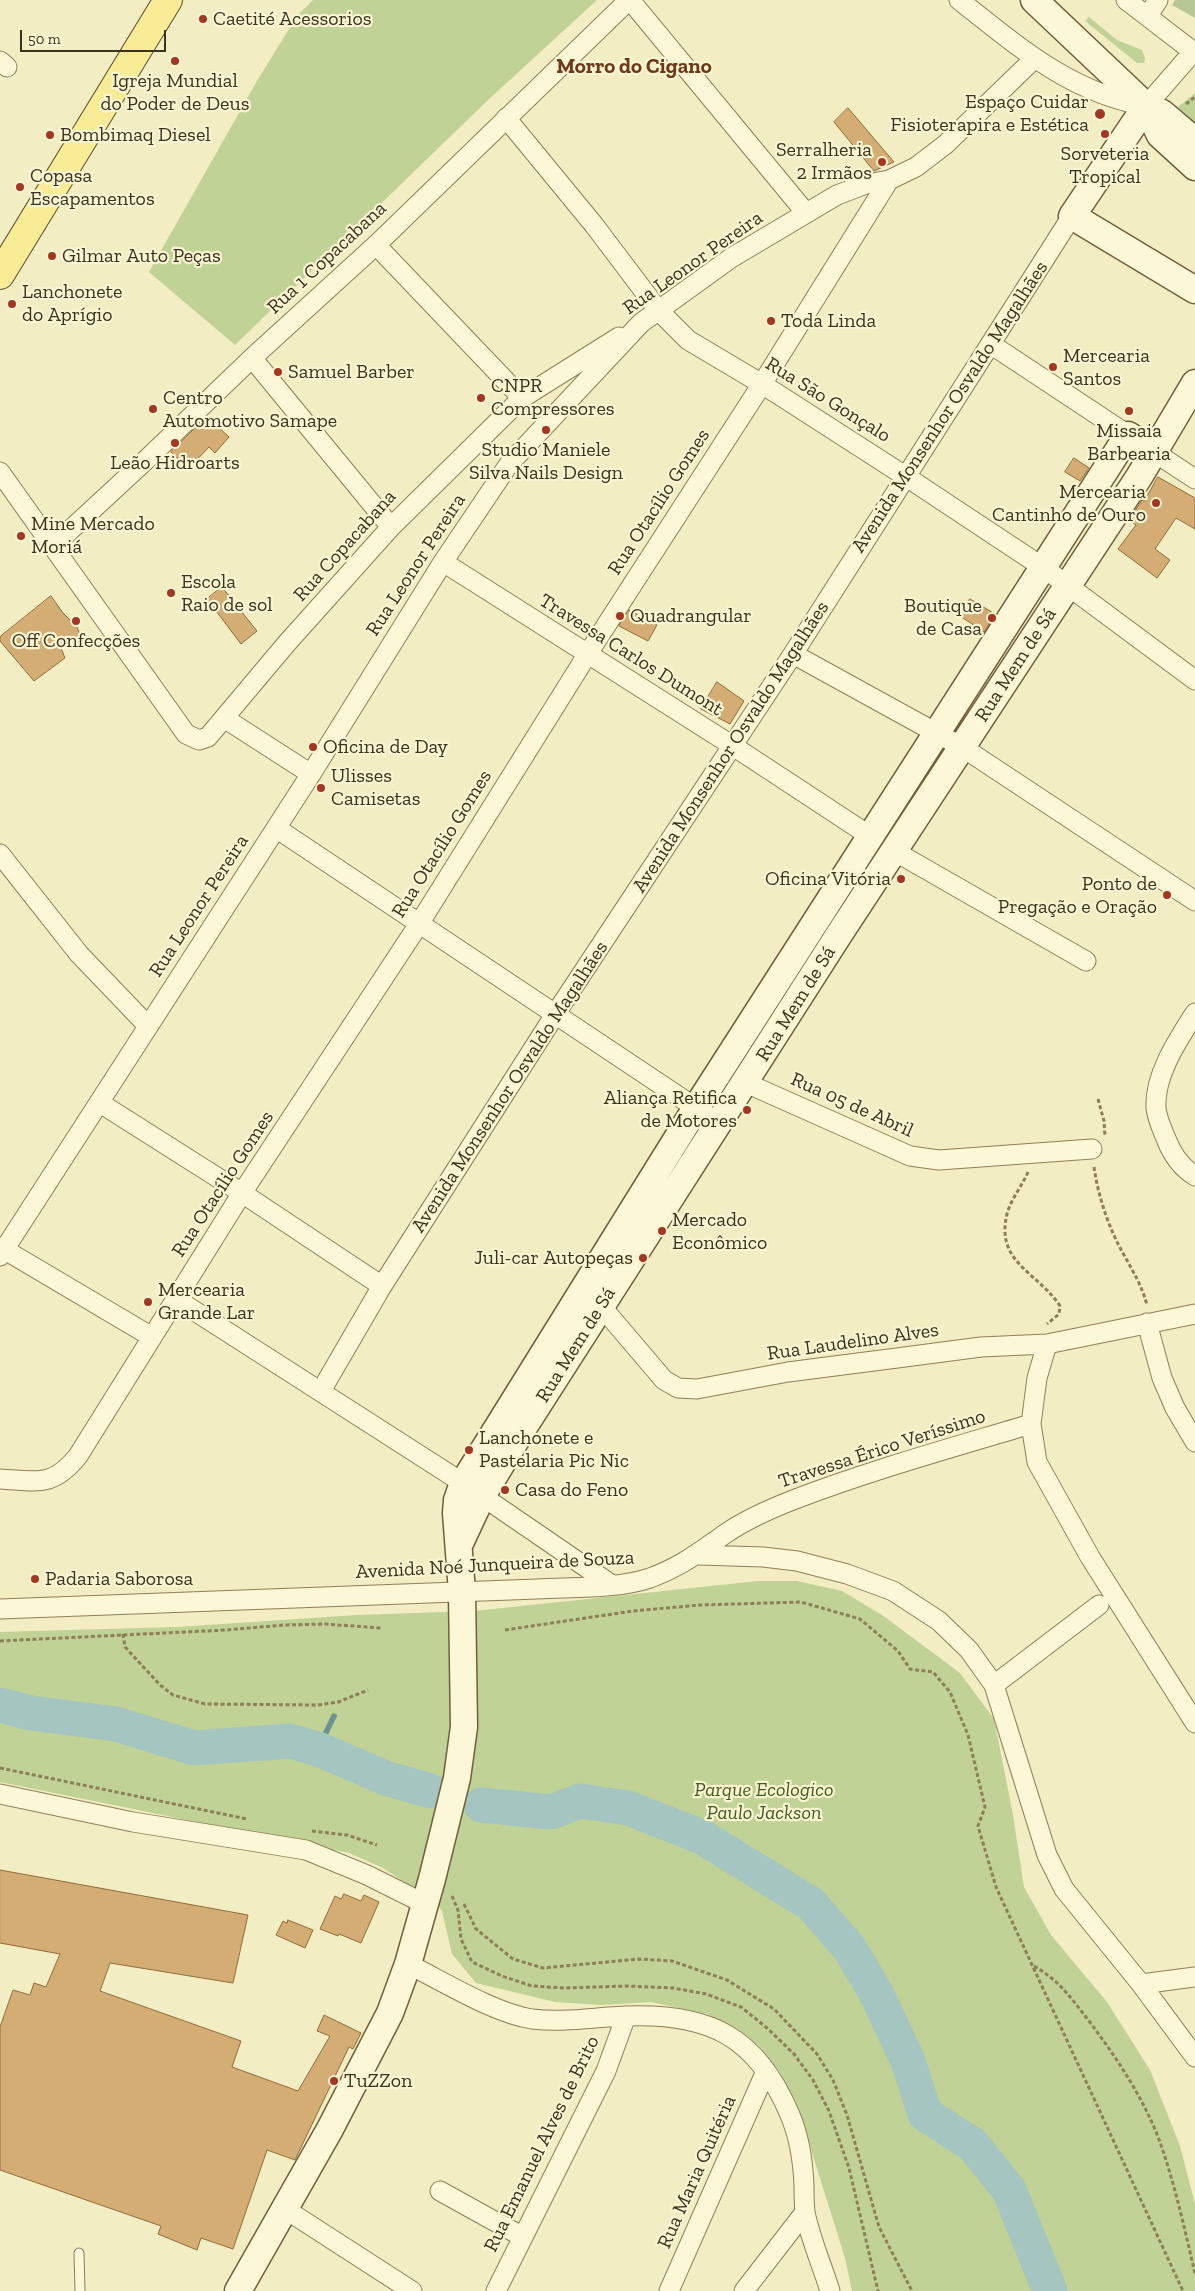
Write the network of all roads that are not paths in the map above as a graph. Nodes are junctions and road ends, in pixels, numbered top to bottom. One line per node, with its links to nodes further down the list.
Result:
1 (168, 0): 17 (main road)
2 (630, 0): 10 (street, Rua 1 Copacabana); 14 (street)
3 (959, 0): 8 (street)
4 (1034, 0): 9 (street)
5 (1126, 0): 6 (street)
6 (1153, 8): 7 (street)
7 (1194, 53): 9 (street)
8 (1034, 58): 9 (street); 13 (street, Rua Leonor Pereira)
9 (1146, 106): 11 (street); 12 (street); 15 (street, Avenida Monsenhor Osvaldo Magalhães)
10 (506, 118): 16 (street, Rua 1 Copacabana); 19 (street, Rua São Gonçalo)
11 (1195, 141)
12 (1195, 167)
13 (889, 180): 14 (street, Rua Leonor Pereira); 24 (street, Rua Otacílio Gomes)
14 (806, 213): 19 (street, Rua Leonor Pereira)
15 (1072, 216): 18 (street); 21 (street, Avenida Monsenhor Osvaldo Magalhães)
16 (376, 245): 22 (street, Rua 1 Copacabana); 25 (street)
17 (0, 275)
18 (1195, 290)
19 (659, 311): 20 (street, Rua Leonor Pereira); 24 (street, Rua São Gonçalo)
20 (641, 323): 25 (street, Rua Copacabana); 33 (street, Rua Leonor Pereira)
21 (992, 345): 26 (street); 29 (street, Avenida Monsenhor Osvaldo Magalhães)
22 (252, 358): 31 (street); 32 (street, Rua 1 Copacabana)
23 (1195, 383): 27 (street, Rua Mem de Sá)
24 (762, 384): 29 (street, Rua São Gonçalo); 37 (street, Rua Otacílio Gomes)
25 (522, 398): 31 (street, Rua Copacabana)
26 (1128, 435): 27 (street); 34 (street, Rua Mem de Sá)
27 (1154, 452): 30 (street); 35 (street, Rua Mem de Sá)
28 (0, 472): 32 (street, Rua Copacabana)
29 (905, 476): 34 (street, Rua São Gonçalo); 36 (street, Avenida Monsenhor Osvaldo Magalhães)
30 (1195, 479)
31 (391, 527): 39 (street, Rua Copacabana)
32 (53, 546): 39 (street, Rua Copacabana)
33 (443, 562): 37 (street, Travessa Carlos Dumont); 43 (street, Rua Leonor Pereira)
34 (1044, 568): 35 (street, Rua São Gonçalo); 40 (street, Rua Mem de Sá)
35 (1068, 586): 38 (street, Rua São Gonçalo); 42 (street, Rua Mem de Sá)
36 (793, 654): 40 (street); 41 (street, Avenida Monsenhor Osvaldo Magalhães)
37 (587, 655): 41 (street, Travessa Carlos Dumont); 49 (street, Rua Otacílio Gomes)
38 (1195, 680)
39 (224, 718): 43 (street)
40 (938, 732): 42 (street); 45 (street, Rua Mem de Sá)
41 (733, 746): 45 (street, Travessa Carlos Dumont); 51 (street, Avenida Monsenhor Osvaldo Magalhães)
42 (962, 747): 46 (street, Rua Mem de Sá); 48 (street)
43 (311, 774): 44 (street, Rua Leonor Pereira)
44 (276, 828): 49 (street); 53 (street, Rua Leonor Pereira)
45 (870, 836): 56 (street, Rua Mem de Sá)
46 (894, 851): 50 (street); 54 (street, Rua Mem de Sá)
47 (0, 854): 53 (street)
48 (1195, 901)
49 (419, 924): 51 (street); 60 (street, Rua Otacílio Gomes)
50 (1086, 961)
51 (556, 1013): 56 (street); 62 (street, Avenida Monsenhor Osvaldo Magalhães)
52 (1195, 1013): 59 (street)
53 (148, 1026): 55 (street, Rua Leonor Pereira)
54 (746, 1083): 57 (street, Rua Mem de Sá); 58 (street, Rua 05 de Abril)
55 (100, 1103): 60 (street); 61 (street, Rua Leonor Pereira)
56 (696, 1108): 57 (street); 63 (street, Rua Mem de Sá)
57 (720, 1124): 63 (street, Rua Mem de Sá)
58 (1092, 1149)
59 (1195, 1176)
60 (242, 1193): 62 (street); 64 (street, Rua Otacílio Gomes)
61 (1, 1251): 67 (street)
62 (382, 1286): 69 (street, Avenida Monsenhor Osvaldo Magalhães)
63 (598, 1295): 68 (street, Rua Laudelino Alves); 73 (street, Rua Mem de Sá)
64 (176, 1300): 67 (street, Rua Otacílio Gomes); 69 (street)
65 (1195, 1314): 66 (street, Rua Laudelino Alves)
66 (1147, 1323): 68 (street, Rua Laudelino Alves); 71 (street)
67 (152, 1337): 72 (street, Rua Otacílio Gomes)
68 (1040, 1344): 70 (street)
69 (321, 1391): 73 (street)
70 (1031, 1424): 74 (street, Travessa Érico Veríssimo); 80 (street)
71 (1195, 1442)
72 (0, 1479)
73 (473, 1490): 75 (street); 76 (street, Rua Mem de Sá)
74 (699, 1555): 75 (street, Avenida Noé Junqueira de Souza); 79 (street, Avenida Noé Junqueira de Souza)
75 (612, 1585): 76 (street, Avenida Noé Junqueira de Souza)
76 (462, 1592): 78 (street, Avenida Noé Junqueira de Souza); 82 (street, Rua Mem de Sá)
77 (1099, 1605): 79 (street)
78 (0, 1609)
79 (994, 1685): 85 (street, Avenida Noé Junqueira de Souza)
80 (1195, 1723)
81 (0, 1794): 82 (street)
82 (425, 1904): 83 (street, Rua Mem de Sá)
83 (408, 1964): 86 (street); 90 (street, Rua Mem de Sá)
84 (1195, 1977): 85 (street)
85 (1141, 1984): 87 (street, Avenida Noé Junqueira de Souza)
86 (626, 2016): 88 (street); 92 (street, Rua Emanuel Alves de Brito)
87 (1195, 2057)
88 (766, 2071): 91 (street); 98 (street, Rua Maria Quitéria)
89 (440, 2190): 92 (street)
90 (285, 2210): 95 (street, Rua Mem de Sá); 96 (street)
91 (805, 2212): 99 (street); 100 (street)
92 (523, 2237): 97 (street, Rua Emanuel Alves de Brito)
93 (80, 2253): 94 (lane)
94 (80, 2291)
95 (238, 2291)
96 (412, 2291)
97 (496, 2291)
98 (669, 2291)
99 (744, 2291)
100 (830, 2291)

